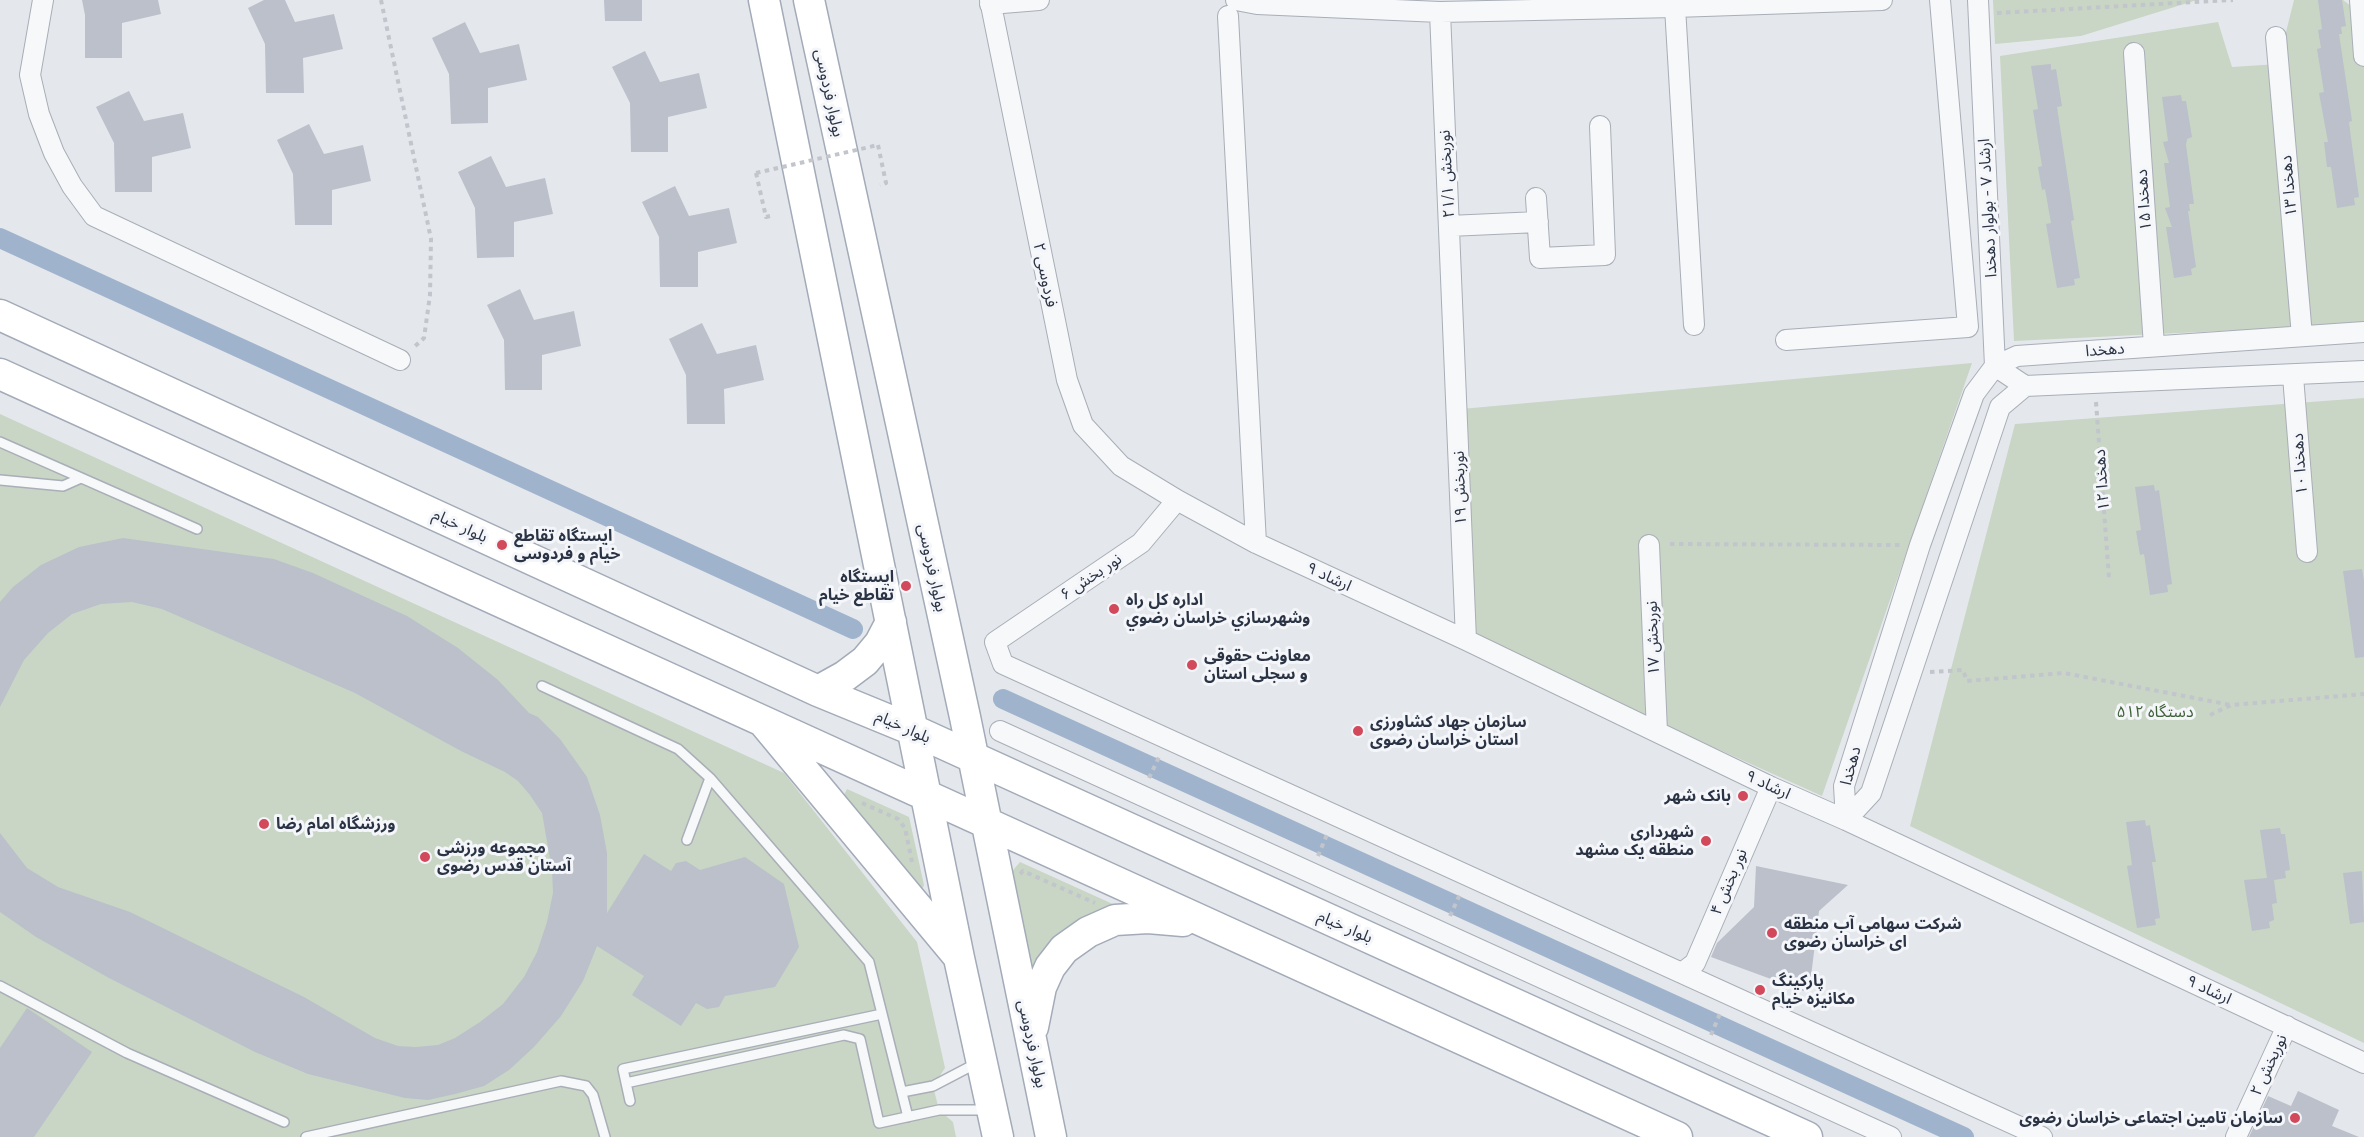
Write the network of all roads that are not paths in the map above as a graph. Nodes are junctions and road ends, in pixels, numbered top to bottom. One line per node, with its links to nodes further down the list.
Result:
1 (43, 0): 27 (street)
2 (764, 0): 41 (main road)
3 (809, 0): 49 (main road, بولوار فردوسی)
4 (1039, 0): 8 (street)
5 (1882, 0): 9 (street)
6 (1940, 0): 25 (street)
7 (2360, 0): 15 (street)
8 (989, 1): 36 (street, فردوسی ۲)
9 (1675, 7): 12 (street); 21 (street)
10 (1978, 7): 28 (street, ارشاد ۷ - بولوار دهخدا)
11 (1232, 8): 12 (street); 38 (street)
12 (1440, 12): 19 (street, نوربخش ۲۱/۱)
13 (2276, 37): 24 (street, دهخدا ۱۳)
14 (2134, 53): 26 (street, دهخدا ۱۵)
15 (2364, 56)
16 (1600, 126): 18 (street)
17 (1536, 198): 18 (street)
18 (1538, 222): 19 (street)
19 (1449, 226): 23 (street, نوربخش ۲۱/۱)
20 (0, 315): 44 (main road, بلوار خیام)
21 (1694, 325)
22 (2364, 332): 24 (street, دهخدا)
23 (1455, 336): 42 (street, نوربخش ۱۹)
24 (2302, 336): 26 (street, دهخدا)
25 (1786, 340)
26 (2154, 346): 28 (street, دهخدا)
27 (400, 360)
28 (1995, 366): 32 (street); 53 (street, دهخدا)
29 (2364, 371): 31 (street, دهخدا)
30 (0, 374): 45 (main road)
31 (2293, 376): 32 (street, دهخدا); 40 (street, دهخدا ۱۰)
32 (2025, 386): 53 (street, دهخدا)
33 (0, 442): 34 (lane)
34 (81, 478): 35 (lane); 37 (lane)
35 (0, 480)
36 (1177, 500): 38 (street, ارشاد ۹); 58 (street, نور بخش ۶)
37 (197, 529)
38 (1256, 543): 42 (street, ارشاد ۹)
39 (1649, 545): 48 (street, نوربخش ۱۷)
40 (2307, 552)
41 (891, 622): 44 (main road); 46 (main road)
42 (1466, 640): 48 (street, ارشاد ۹)
43 (542, 686): 50 (lane)
44 (818, 691): 46 (main road, بلوار خیام)
45 (761, 720): 52 (main road); 57 (main road)
46 (913, 730): 49 (main road, بلوار خیام); 52 (main road)
47 (1000, 731): 76 (street)
48 (1657, 732): 51 (street, ارشاد ۹)
49 (974, 759): 54 (main road, بولوار فردوسی); 75 (main road, بلوار خیام)
50 (710, 778): 55 (lane); 60 (lane)
51 (1771, 787): 53 (street, ارشاد ۹); 58 (street, نور بخش ۴)
52 (926, 794): 54 (main road); 57 (main road)
53 (1846, 820): 61 (street, ارشاد ۹)
54 (985, 823): 56 (main road); 62 (main road, بولوار فردوسی)
55 (687, 840)
56 (1213, 927): 62 (main road); 74 (main road)
57 (959, 958): 63 (main road)
58 (1683, 973): 77 (street)
59 (0, 986): 69 (lane)
60 (882, 1014): 65 (lane); 66 (lane)
61 (2287, 1026): 64 (street, ارشاد ۹); 78 (street, نوربخش ۲)
62 (1031, 1039): 73 (main road, بولوار فردوسی)
63 (982, 1060): 66 (lane); 70 (main road)
64 (2364, 1063)
65 (626, 1083): 67 (lane); 68 (lane)
66 (902, 1092): 68 (lane)
67 (630, 1101)
68 (908, 1117): 70 (lane)
69 (284, 1122)
70 (996, 1124)
71 (306, 1137): 72 (lane)
72 (605, 1137)
73 (1051, 1137)
74 (1677, 1137)
75 (1807, 1137)
76 (1891, 1137)
77 (2042, 1137)
78 (2236, 1137)

